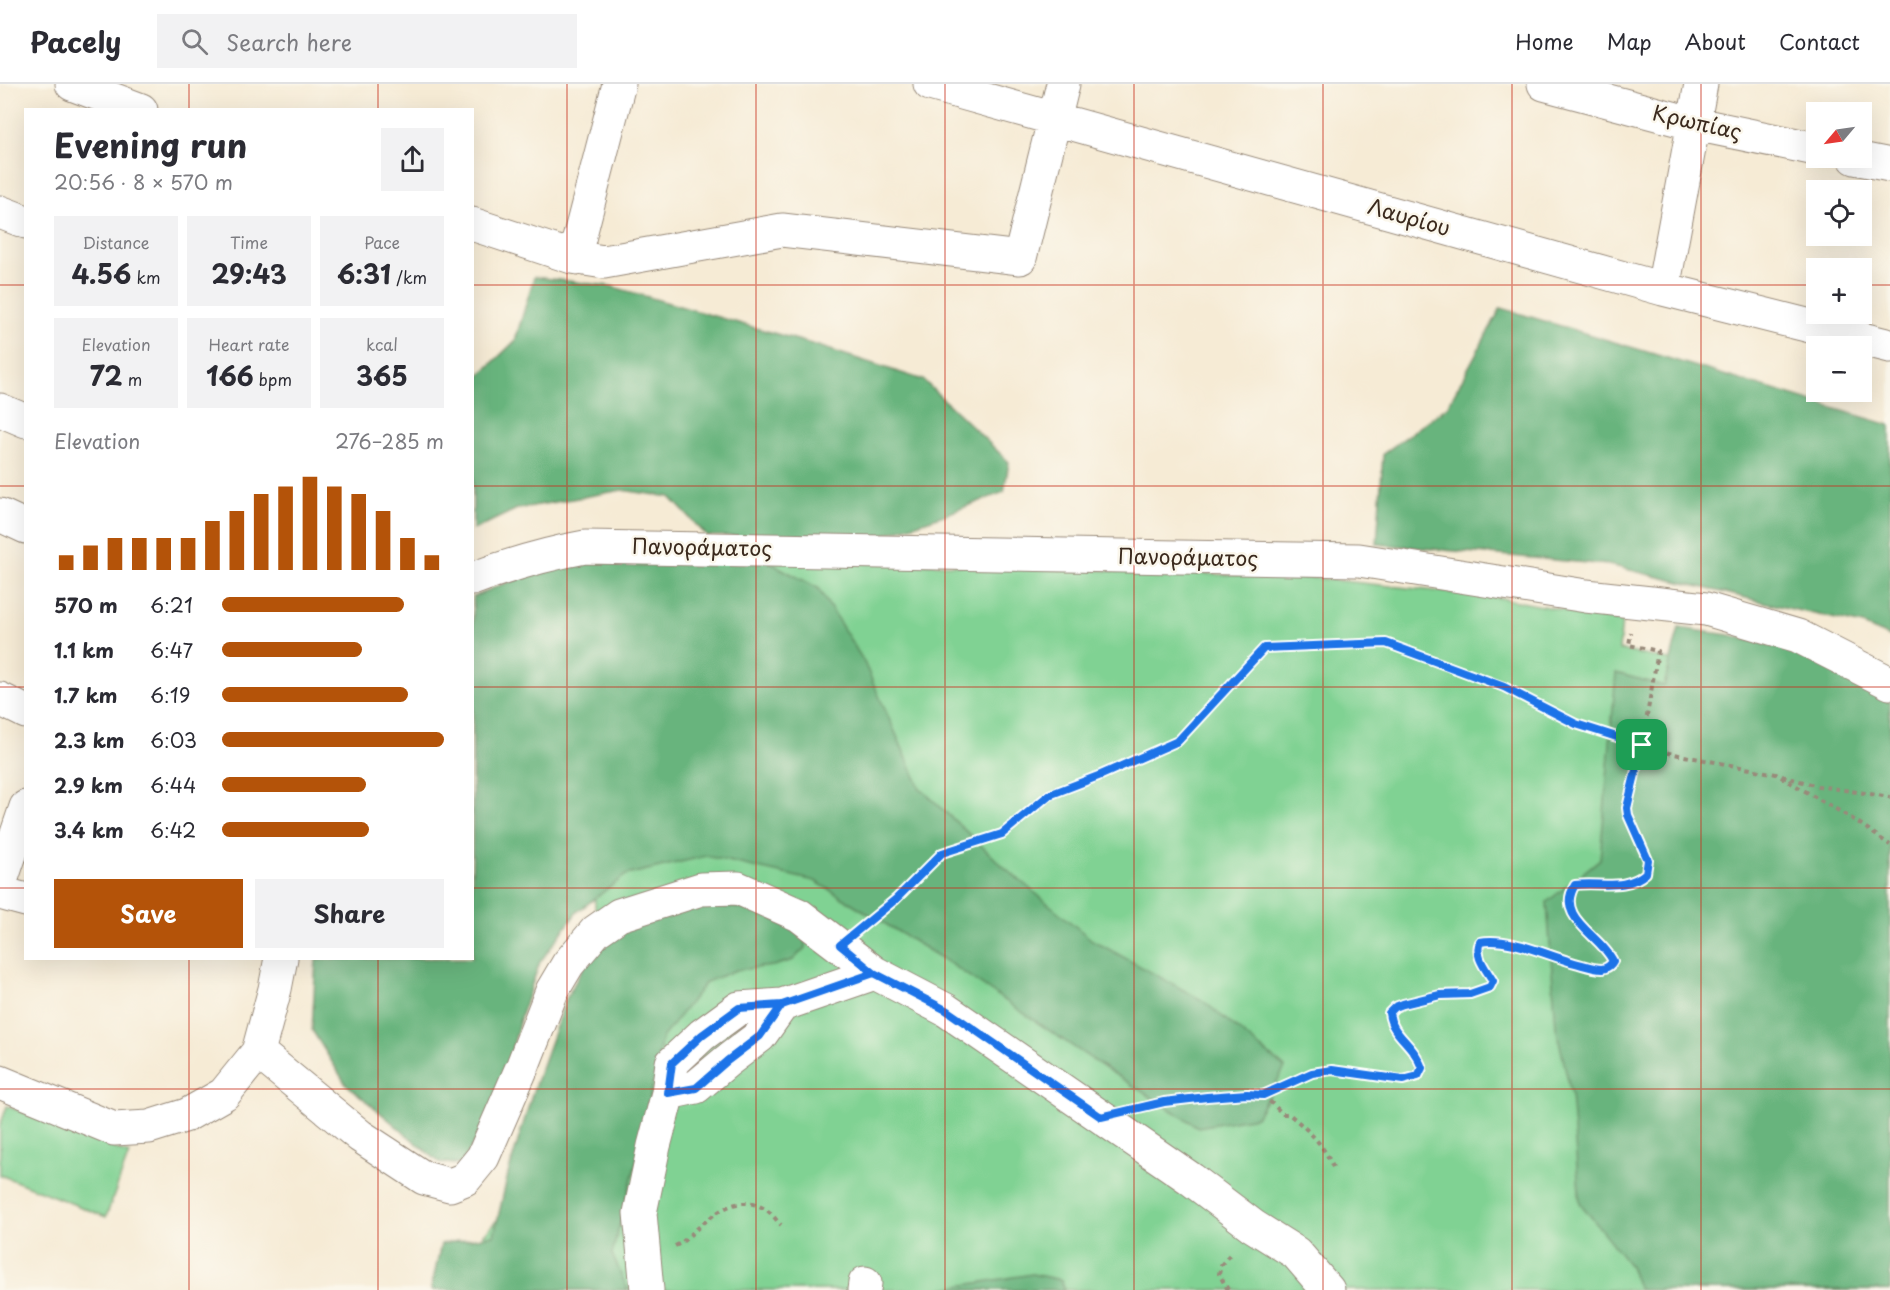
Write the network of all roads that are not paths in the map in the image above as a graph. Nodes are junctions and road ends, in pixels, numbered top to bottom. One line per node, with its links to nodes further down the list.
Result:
1 (72, 84): 7 (street)
2 (930, 84): 8 (street, Λαυρίου)
3 (1063, 84): 8 (street)
4 (1544, 84): 9 (street, Κρωπίας)
5 (1701, 84): 9 (street)
6 (609, 87): 16 (street)
7 (136, 108)
8 (1055, 119): 16 (street); 17 (street, Λαυρίου)
9 (1695, 124): 10 (street, Κρωπίας); 17 (street)
10 (1806, 147)
11 (1872, 161): 12 (street)
12 (1890, 165)
13 (0, 212): 14 (street)
14 (24, 221)
15 (474, 225): 16 (street)
16 (572, 257)
17 (1663, 289): 18 (street, Λαυρίου)
18 (1890, 346)
19 (0, 410): 20 (street)
20 (24, 420)
21 (0, 515): 22 (street)
22 (24, 526)
23 (474, 578): 24 (street, Πανοράματος)
24 (1890, 683)
25 (0, 699): 26 (street)
26 (24, 711)
27 (24, 813): 28 (street)
28 (0, 884)
29 (0, 893): 30 (street)
30 (24, 899)
31 (280, 960): 33 (street)
32 (874, 973): 33 (street); 35 (street); 36 (street)
33 (258, 1052): 34 (street)
34 (0, 1082)
35 (646, 1288)
36 (1328, 1290)

